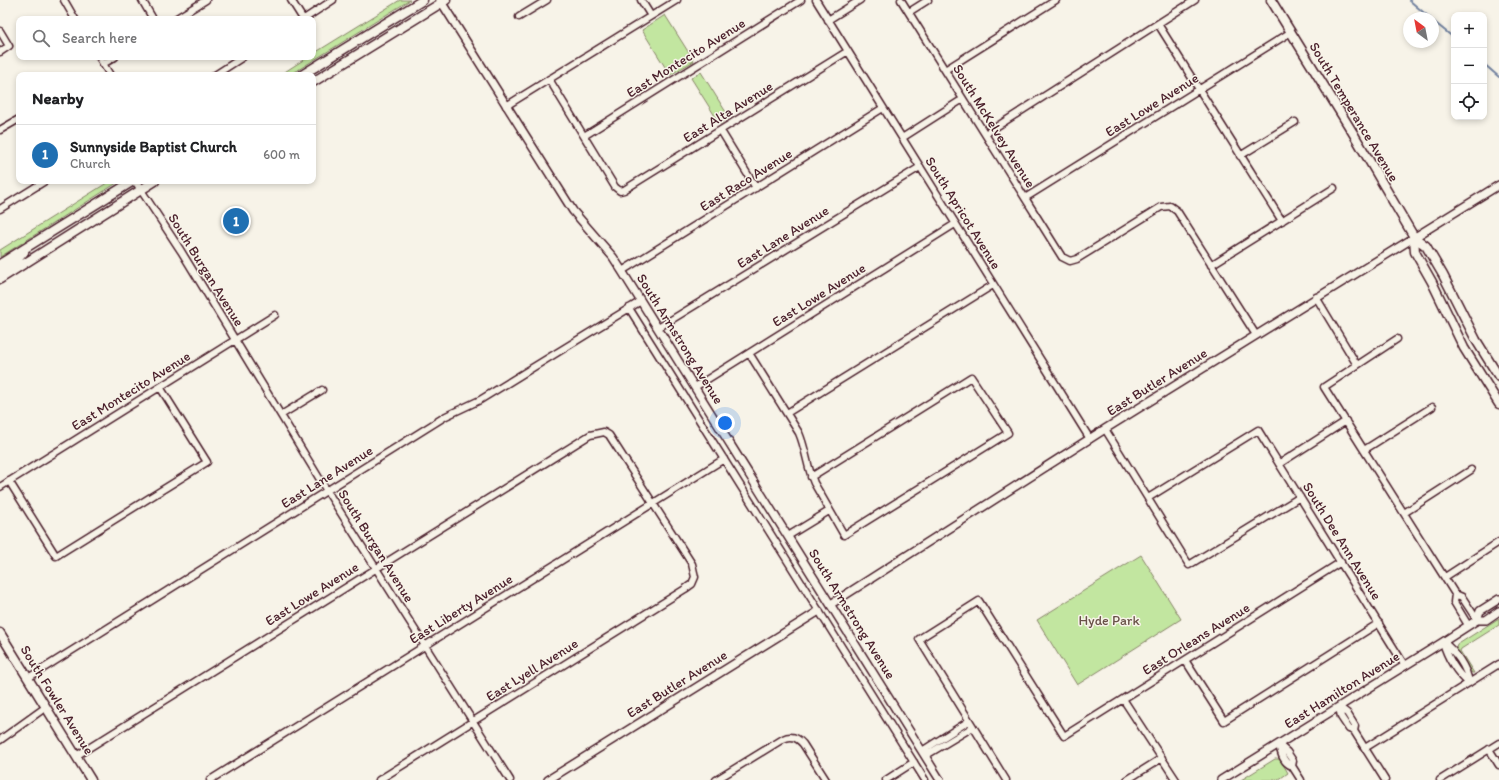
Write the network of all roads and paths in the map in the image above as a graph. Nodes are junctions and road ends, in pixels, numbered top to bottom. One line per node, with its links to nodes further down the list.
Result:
1 (64, 0): 20 (street)
2 (142, 0): 21 (street)
3 (206, 0): 22 (street)
4 (291, 0): 23 (street)
5 (333, 0): 24 (street)
6 (423, 0): 40 (main road)
7 (547, 0): 26 (street)
8 (641, 0): 25 (street)
9 (677, 0): 25 (street)
10 (801, 0): 52 (street, East Montecito Avenue)
11 (816, 0): 27 (street, South Apricot Avenue)
12 (860, 0): 27 (street)
13 (901, 0): 19 (street, South McKelvey Avenue)
14 (928, 0): 19 (street)
15 (1056, 0): 37 (street)
16 (1195, 0): 28 (street)
17 (1271, 0): 30 (main road, South Temperance Avenue)
18 (443, 1): 41 (main road); 45 (street, South Armstrong Avenue)
19 (909, 12): 37 (street, South McKelvey Avenue)
20 (73, 16)
21 (151, 16)
22 (180, 16)
23 (301, 16)
24 (308, 16)
25 (651, 16): 42 (street)
26 (520, 17)
27 (828, 20): 31 (street, South Apricot Avenue)
28 (1158, 24): 43 (street); 51 (street)
29 (0, 31): 32 (street)
30 (1291, 32): 43 (street, East Lowe Avenue); 68 (main road, South Temperance Avenue)
31 (848, 51): 46 (street, South Apricot Avenue); 50 (street, East Alta Avenue)
32 (0, 52)
33 (101, 60): 36 (street)
34 (110, 60): 36 (street)
35 (238, 60): 39 (street)
36 (103, 64): 38 (street)
37 (945, 70): 44 (street, South McKelvey Avenue)
38 (108, 72)
39 (220, 72)
40 (307, 72)
41 (316, 80)
42 (549, 80): 45 (street); 52 (street)
43 (1199, 90): 54 (street); 64 (street, East Lowe Avenue)
44 (963, 99): 51 (street, South McKelvey Avenue); 53 (street)
45 (506, 106): 73 (street, South Armstrong Avenue)
46 (883, 108): 53 (street, South Apricot Avenue); 61 (street, East Raco Avenue)
47 (16, 121): 49 (street)
48 (1295, 122): 54 (street)
49 (0, 130)
50 (721, 131): 52 (street, East Alta Avenue); 61 (street)
51 (985, 134): 64 (street, South McKelvey Avenue)
52 (584, 136)
53 (902, 138): 55 (street, South Apricot Avenue)
54 (1240, 156): 66 (street)
55 (920, 167): 67 (street, South Apricot Avenue); 80 (street, East Lane Avenue)
56 (40, 184): 65 (street)
57 (129, 184): 69 (main road)
58 (136, 184): 63 (street, South Burgan Avenue)
59 (150, 184): 63 (main road)
60 (1499, 185): 68 (street, East Butler Avenue)
61 (756, 188): 73 (street, East Raco Avenue)
62 (1334, 188): 66 (street)
63 (141, 190): 74 (main road); 83 (street, South Burgan Avenue)
64 (1025, 198): 71 (street, South McKelvey Avenue)
65 (0, 209)
66 (1282, 221): 71 (street)
67 (955, 224): 75 (street, South Apricot Avenue); 84 (street, East Lowe Avenue)
68 (1414, 237): 76 (street, East Butler Avenue); 86 (main road, South Temperance Avenue); 90 (main road, South Temperance Avenue)
69 (31, 244): 70 (main road); 72 (main road)
70 (0, 264)
71 (1211, 265): 81 (street)
72 (0, 271)
73 (622, 271): 77 (street, South Armstrong Avenue)
74 (0, 279)
75 (993, 285): 92 (street); 96 (street, South Apricot Avenue)
76 (1316, 297): 81 (street, East Butler Avenue); 85 (street)
77 (641, 301): 78 (street, East Lane Avenue); 80 (street, South Armstrong Avenue)
78 (629, 308): 98 (street, South Armstrong Avenue); 104 (street, East Lane Avenue)
79 (275, 315): 83 (street, East Montecito Avenue)
80 (658, 328): 88 (street, South Armstrong Avenue)
81 (1256, 335): 95 (street, East Butler Avenue)
82 (1397, 339): 85 (street)
83 (236, 340): 87 (street, East Montecito Avenue); 93 (street, South Burgan Avenue)
84 (749, 353): 88 (street, East Lowe Avenue); 92 (street)
85 (1358, 365): 94 (street)
86 (1499, 377)
87 (160, 387): 102 (street, East Montecito Avenue); 102 (street)
88 (695, 387): 110 (street, South Armstrong Avenue)
89 (322, 390): 93 (street)
90 (1499, 404)
91 (1432, 407): 97 (street)
92 (787, 413): 101 (street)
93 (281, 415): 104 (street, South Burgan Avenue)
94 (1346, 421): 97 (street); 99 (street)
95 (1105, 429): 96 (street, East Butler Avenue); 106 (street)
96 (1090, 439): 117 (street, East Butler Avenue)
97 (1364, 450): 109 (street)
98 (724, 459): 107 (street, East Liberty Avenue); 118 (street, South Armstrong Avenue)
99 (1279, 464): 105 (street, South Dee Ann Avenue); 106 (street, South Dee Ann Avenue)
100 (1471, 470): 109 (street)
101 (811, 477): 108 (street); 108 (street)
102 (9, 480): 103 (street, East Montecito Avenue)
103 (0, 486)
104 (328, 491): 113 (street, South Burgan Avenue); 129 (street, East Lane Avenue)
105 (1300, 497): 106 (street); 112 (street, South Dee Ann Avenue)
106 (1148, 498)
107 (654, 503): 113 (street, East Lowe Avenue); 125 (street, East Liberty Avenue); 134 (street, East Lyell Avenue)
108 (829, 511): 110 (street)
109 (1404, 513): 114 (street)
110 (788, 536): 117 (street, South Armstrong Avenue)
111 (1499, 542): 114 (street)
112 (1341, 562): 121 (street, South Dee Ann Avenue); 126 (street, East Orleans Avenue)
113 (377, 568): 125 (street, South Burgan Avenue); 142 (street, East Lowe Avenue)
114 (1445, 577): 115 (street)
115 (1455, 594): 120 (street); 122 (street)
116 (1499, 599): 120 (street, East Hamilton Avenue)
117 (831, 604): 141 (street, South Armstrong Avenue)
118 (820, 611): 144 (street, South Armstrong Avenue); 150 (street, East Butler Avenue)
119 (1499, 611): 120 (street, East Hamilton Avenue)
120 (1477, 620): 122 (street, East Hamilton Avenue)
121 (1379, 622): 126 (street); 128 (street, South Dee Ann Avenue)
122 (1468, 626): 124 (street, East Hamilton Avenue)
123 (0, 633): 129 (main road, South Fowler Avenue)
124 (1443, 642): 124 (street); 128 (street, East Hamilton Avenue)
125 (425, 646): 134 (street, South Burgan Avenue); 147 (street, East Liberty Avenue)
126 (1185, 660): 130 (street, East Orleans Avenue)
127 (1499, 664): 139 (street)
128 (1405, 666): 132 (street, East Hamilton Avenue)
129 (28, 678): 131 (main road, South Fowler Avenue)
130 (1123, 699): 133 (street, East Orleans Avenue); 143 (street)
131 (46, 707): 136 (street); 142 (main road, South Fowler Avenue)
132 (1339, 707): 138 (street, East Hamilton Avenue); 139 (street)
133 (969, 721): 135 (street); 141 (street)
134 (472, 722): 148 (street, East Lyell Avenue); 149 (street, South Burgan Avenue)
135 (973, 727): 141 (street); 156 (street)
136 (0, 740)
137 (1499, 743): 140 (street)
138 (1279, 745): 159 (street, East Hamilton Avenue); 160 (street)
139 (1365, 748): 161 (street)
140 (1489, 749): 145 (street); 162 (street)
141 (924, 753): 155 (street, South Armstrong Avenue)
142 (76, 756): 146 (main road, South Fowler Avenue)
143 (1162, 758): 157 (street); 158 (street)
144 (914, 762): 153 (street); 154 (street, South Armstrong Avenue)
145 (1499, 765)
146 (91, 780)
147 (210, 780)
148 (379, 780)
149 (510, 780)
150 (548, 780)
151 (716, 780): 152 (street)
152 (826, 780)
153 (886, 780)
154 (925, 780)
155 (940, 780)
156 (1006, 780)
157 (1126, 780)
158 (1176, 780)
159 (1221, 780)
160 (1301, 780)
161 (1385, 780)
162 (1440, 780)

